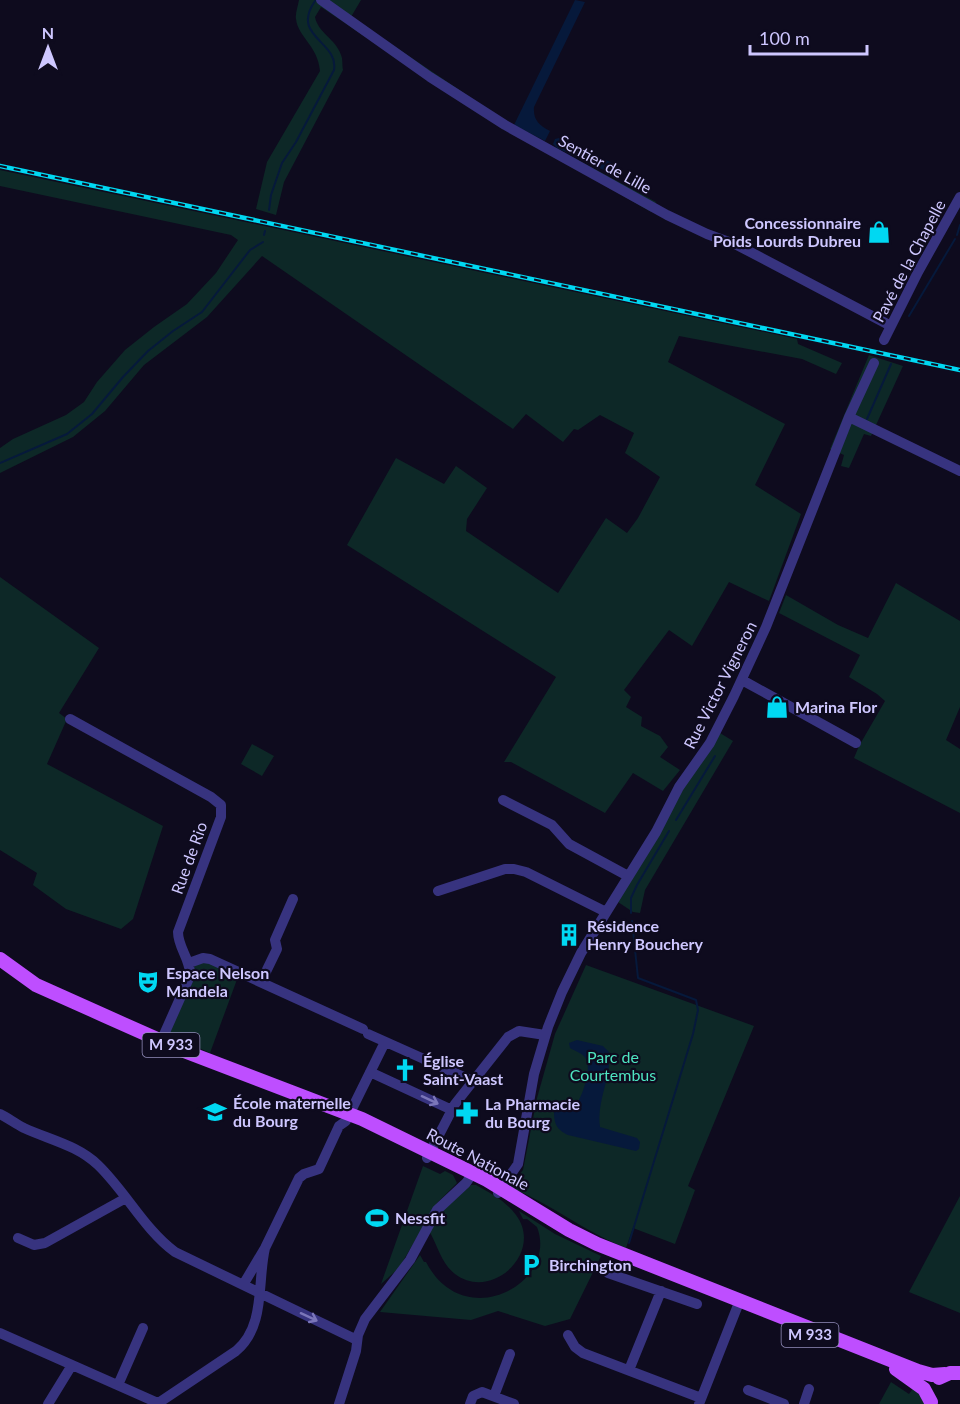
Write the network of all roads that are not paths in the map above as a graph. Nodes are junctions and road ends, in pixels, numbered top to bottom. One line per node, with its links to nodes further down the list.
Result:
1 (321, 0): 3 (street, Sentier de Lille)
2 (960, 197): 3 (street, Pavé de la Chapelle)
3 (891, 326): 4 (street, Pavé de la Chapelle)
4 (884, 340)
5 (874, 363): 6 (street, Rue Victor Vigneron)
6 (849, 417): 7 (street); 8 (street, Rue Victor Vigneron)
7 (960, 471)
8 (742, 680): 10 (street); 12 (street, Rue Victor Vigneron)
9 (70, 719): 17 (street, Rue de Rio)
10 (856, 743)
11 (503, 800): 12 (street)
12 (628, 876): 15 (street, Rue Victor Vigneron)
13 (438, 891): 15 (street)
14 (293, 899): 19 (street)
15 (606, 912): 20 (street, Rue Victor Vigneron)
16 (0, 959): 22 (main road, Route Nationale / M 933)
17 (189, 963): 19 (street); 22 (street)
18 (0, 968): 22 (main road, Route Nationale / M 933)
19 (261, 982): 21 (street)
20 (545, 1035): 24 (street); 30 (street, Rue Victor Vigneron)
21 (386, 1041): 23 (street); 24 (street)
22 (160, 1044): 27 (main road, Route Nationale / M 933)
23 (370, 1072): 25 (street, one-way to 25); 27 (street)
24 (473, 1081): 25 (street)
25 (452, 1110): 28 (street)
26 (0, 1114): 31 (street)
27 (348, 1117): 28 (main road, Route Nationale / M 933); 33 (street)
28 (428, 1155): 29 (main road, Route Nationale / M 933)
29 (471, 1175): 30 (main road, Route Nationale / M 933); 43 (street)
30 (499, 1190): 38 (main road, Route Nationale / M 933)
31 (126, 1198): 32 (street); 35 (street)
32 (18, 1238)
33 (265, 1248): 35 (street); 37 (street)
34 (608, 1273): 36 (street)
35 (243, 1285): 37 (street)
36 (661, 1291): 39 (street); 46 (street)
37 (260, 1295): 43 (street, one-way to 43); 55 (street)
38 (739, 1303): 47 (main road, Route Nationale / M 933); 52 (street); 53 (main road, Route Nationale / M 933)
39 (697, 1304)
40 (143, 1328): 48 (street)
41 (0, 1333): 45 (street)
42 (568, 1335): 46 (street)
43 (357, 1340): 56 (street)
44 (510, 1354): 51 (street)
45 (72, 1365): 48 (street); 54 (street)
46 (629, 1370): 52 (street)
47 (954, 1371): 53 (main road)
48 (118, 1385): 55 (street)
49 (809, 1389): 60 (street)
50 (748, 1390): 59 (street)
51 (494, 1396): 57 (street); 58 (street)
52 (700, 1401)
53 (931, 1403)
54 (48, 1404)
55 (158, 1404)
56 (339, 1404)
57 (470, 1404)
58 (514, 1404)
59 (784, 1404)
60 (804, 1404)

